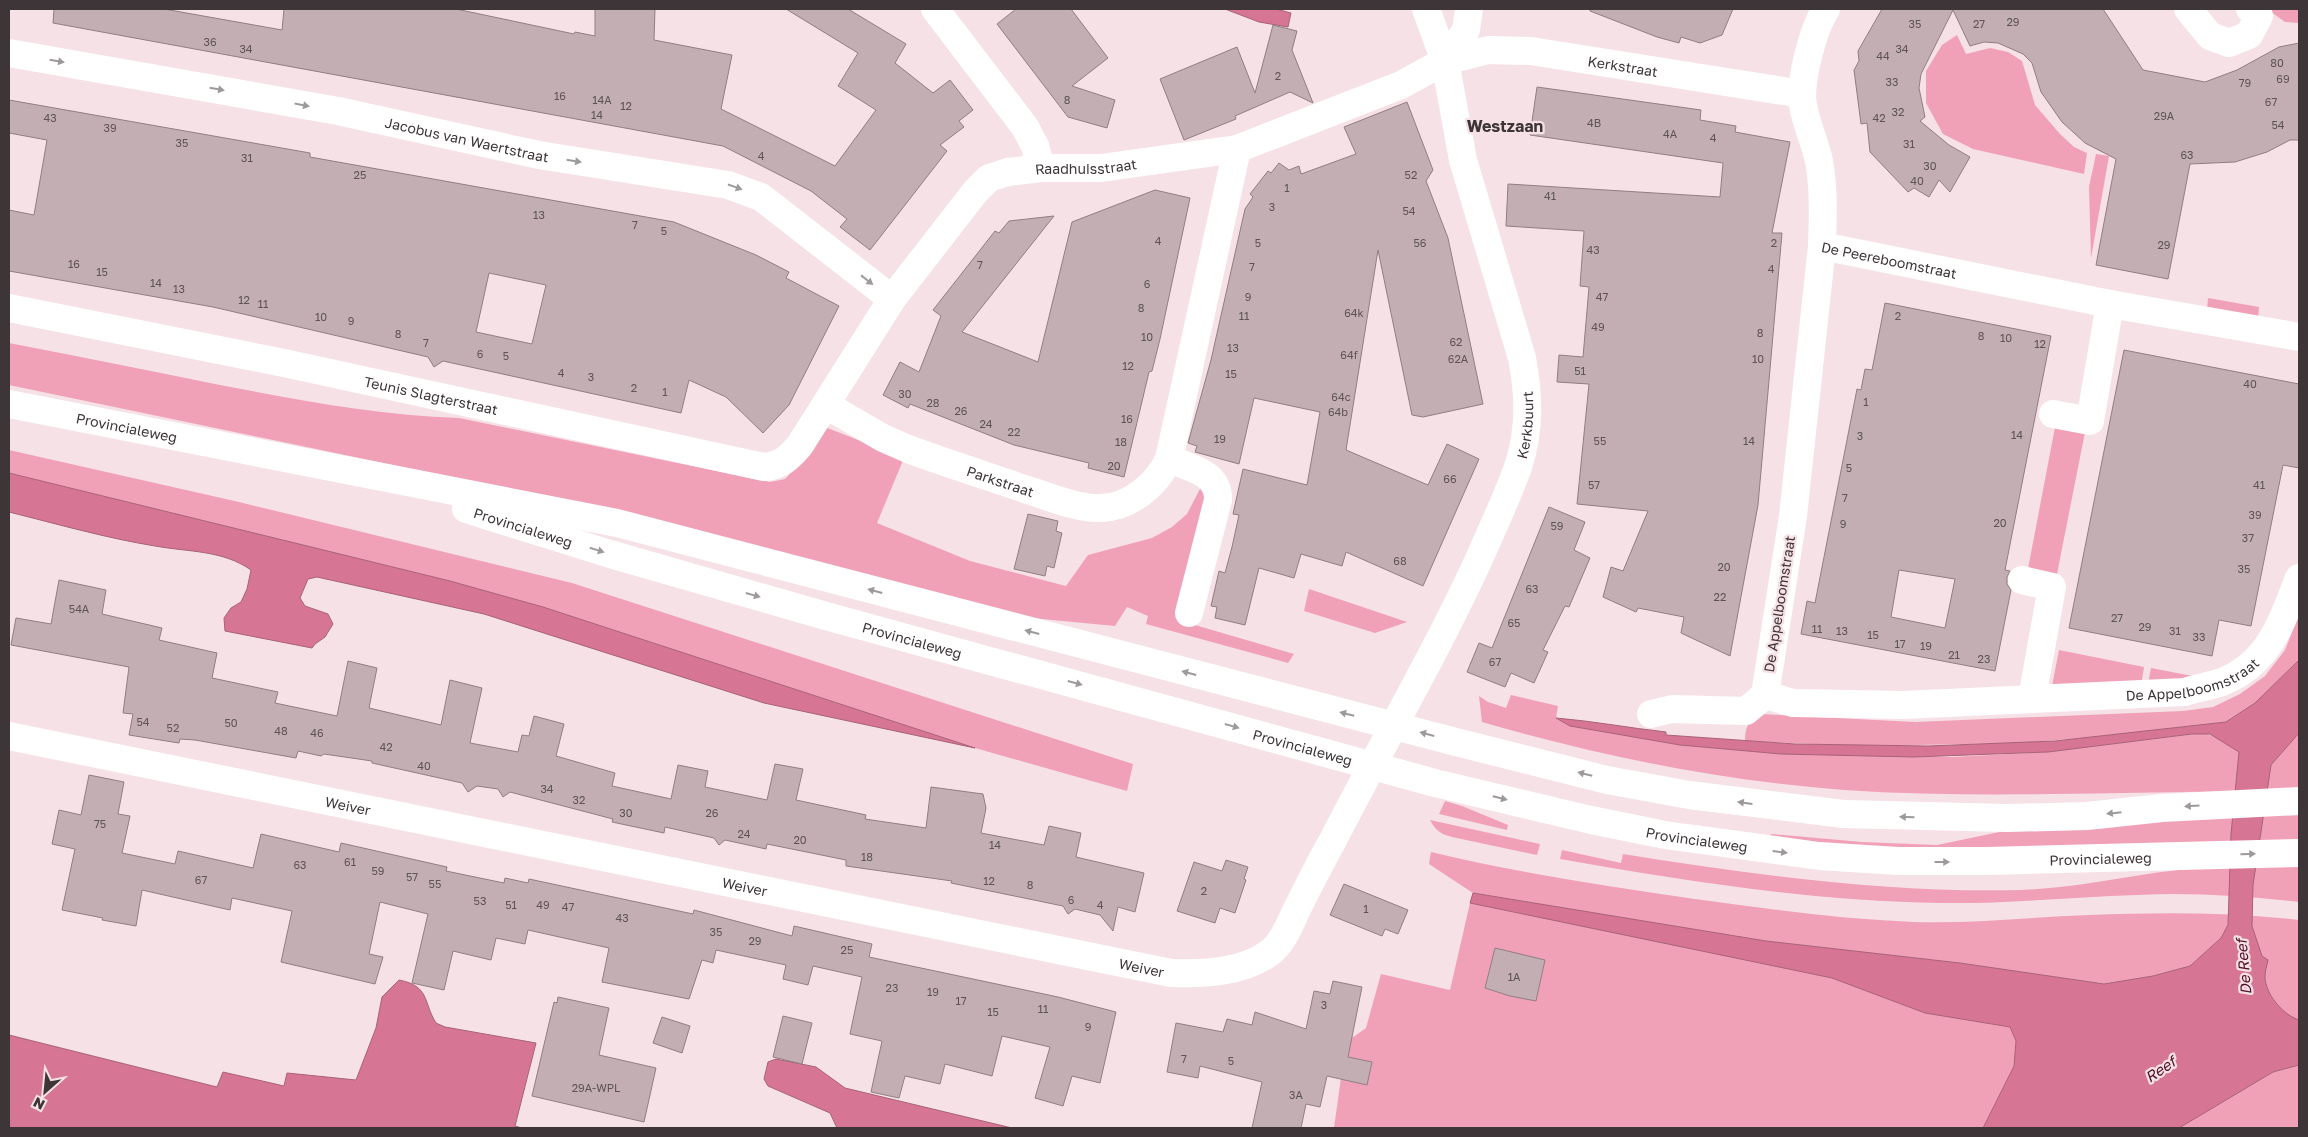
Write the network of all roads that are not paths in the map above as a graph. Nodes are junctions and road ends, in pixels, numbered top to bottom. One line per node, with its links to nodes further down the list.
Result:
1 (935, 9): 11 (street)
2 (1426, 9): 8 (street, Kerkbuurt)
3 (1468, 9): 8 (street)
4 (1826, 9): 9 (street, De Peereboomstraat)
5 (2188, 9): 6 (street)
6 (2250, 9)
7 (9, 53): 13 (street, Jacobus van Waertstraat, one-way to 13)
8 (1445, 61): 9 (street, Kerkstraat); 10 (street, Raadhuisstraat); 28 (street, Kerkbuurt)
9 (1802, 94): 12 (street, De Peereboomstraat)
10 (1237, 149): 11 (street, Raadhuisstraat); 20 (street, Parkstraat)
11 (1042, 168): 13 (street, Raadhuisstraat)
12 (1822, 246): 14 (street, De Peereboomstraat); 25 (street, De Appelboomstraat)
13 (892, 300): 18 (street, Raadhuisstraat)
14 (2110, 304): 16 (street, De Peereboomstraat); 19 (street)
15 (9, 308): 18 (street, Teunis Slagterstraat)
16 (2299, 338)
17 (9, 404): 21 (street, Provincialeweg)
18 (826, 405): 20 (street, Parkstraat)
19 (2053, 414)
20 (1169, 459): 24 (street)
21 (333, 468): 28 (street, Provincialeweg, one-way to 21); 30 (street, Provincialeweg, one-way to 30)
22 (2299, 578): 26 (street, De Appelboomstraat)
23 (2022, 580): 26 (street)
24 (1189, 613)
25 (1764, 695): 26 (street, De Appelboomstraat); 27 (street)
26 (2032, 698)
27 (1651, 714)
28 (1394, 725): 30 (street, Kerkbuurt); 31 (street, Provincialeweg, one-way to 28)
29 (9, 736): 30 (street, Weiver)
30 (1372, 765): 32 (street, Provincialeweg, one-way to 32)
31 (2299, 801)
32 (2299, 852)

